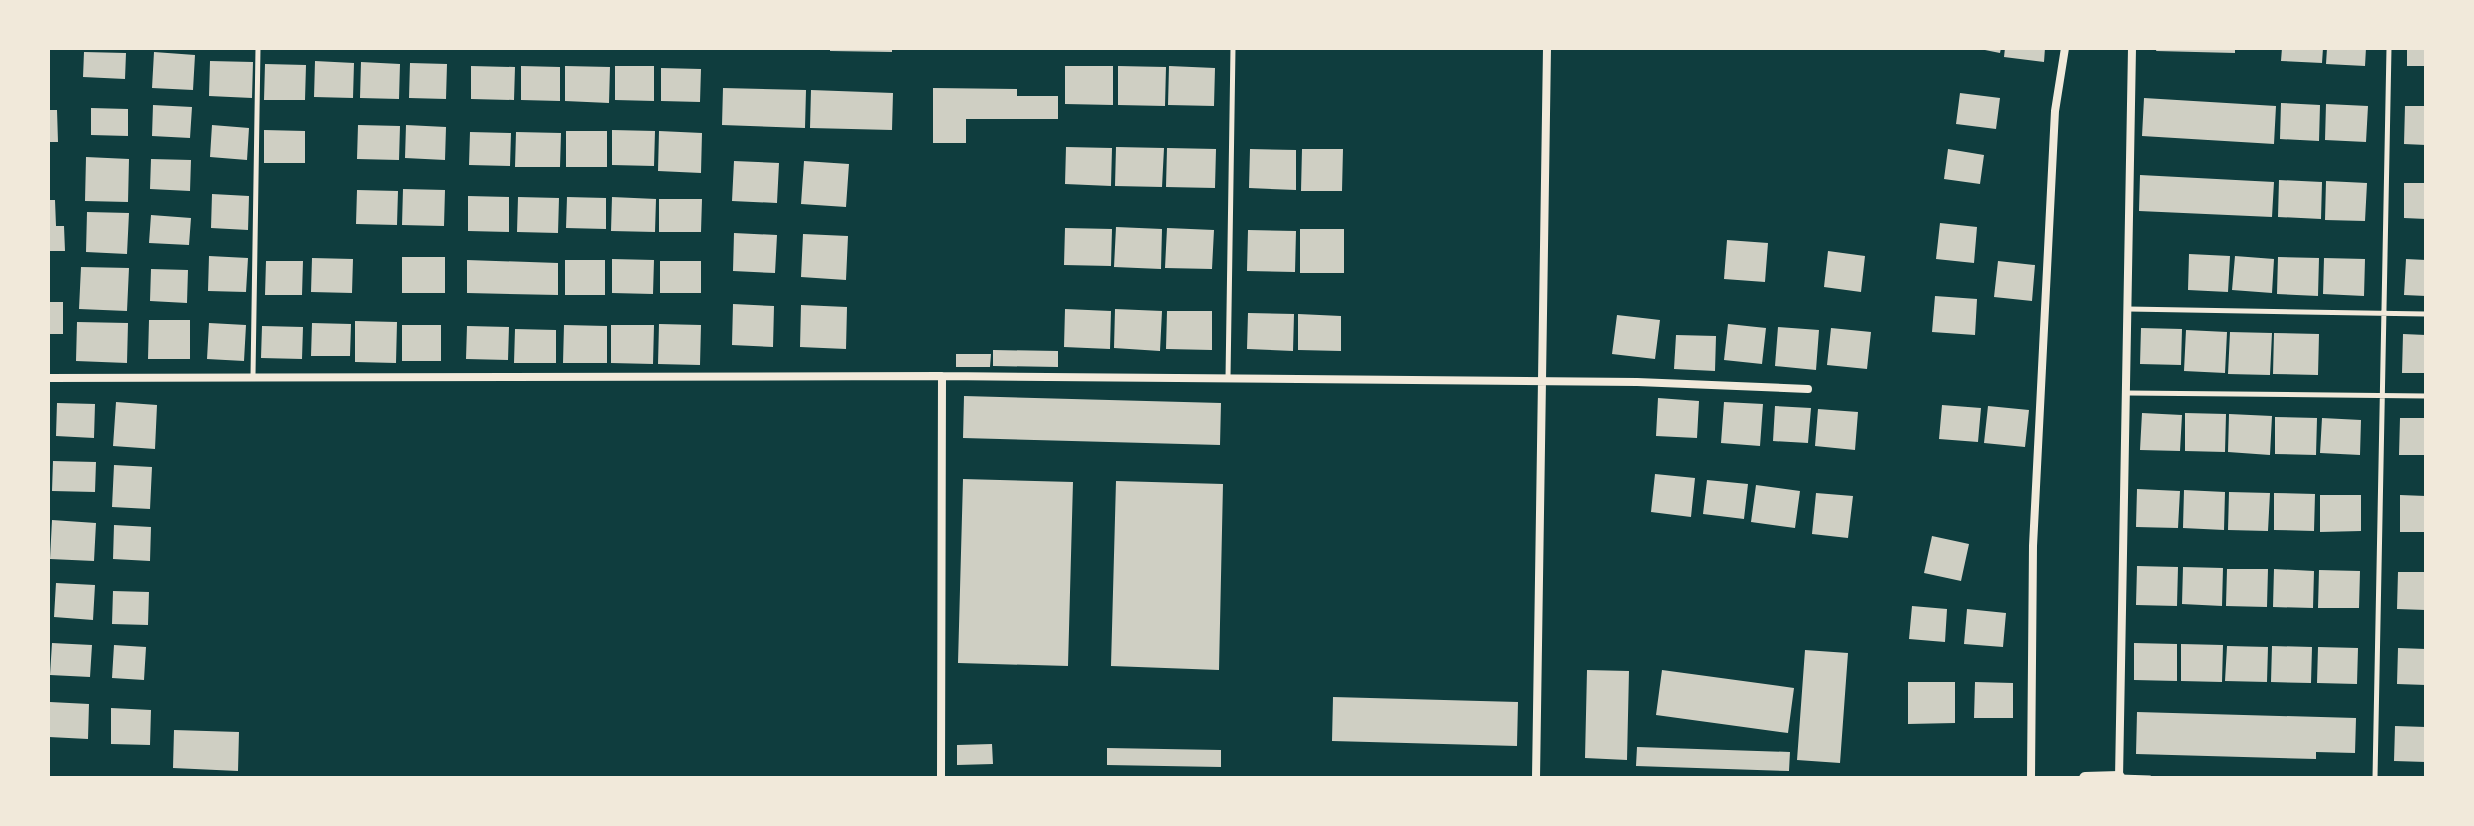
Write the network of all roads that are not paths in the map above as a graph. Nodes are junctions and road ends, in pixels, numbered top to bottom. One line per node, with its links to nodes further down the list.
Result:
1 (258, 48): 10 (lane)
2 (1233, 48): 13 (lane)
3 (1547, 48): 14 (street)
4 (2065, 48): 21 (street)
5 (2132, 48): 7 (street)
6 (2389, 48): 8 (lane)
7 (2128, 309): 8 (lane); 16 (street)
8 (2385, 314): 9 (lane); 17 (lane)
9 (2426, 314)
10 (253, 376): 11 (street); 12 (street)
11 (942, 376): 13 (street); 19 (street)
12 (48, 378)
13 (1228, 378): 14 (street)
14 (1542, 381): 15 (street); 20 (street)
15 (1808, 389)
16 (2127, 393): 17 (lane); 23 (street)
17 (2383, 396): 18 (lane); 25 (lane)
18 (2426, 396)
19 (941, 778)
20 (1536, 778)
21 (2031, 778)
22 (2085, 778): 23 (street)
23 (2119, 778): 24 (lane)
24 (2150, 778)
25 (2375, 778)

